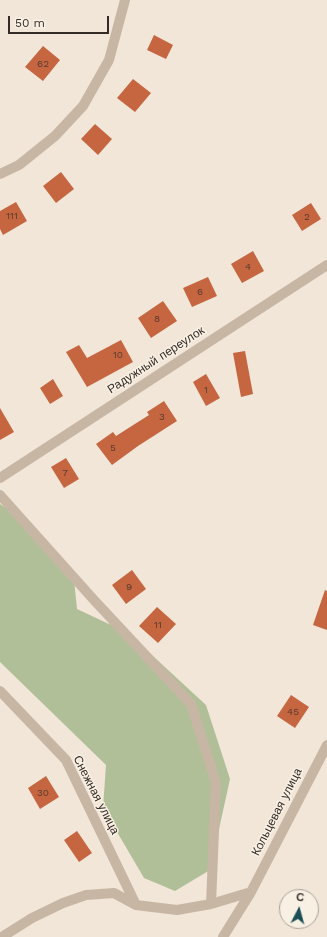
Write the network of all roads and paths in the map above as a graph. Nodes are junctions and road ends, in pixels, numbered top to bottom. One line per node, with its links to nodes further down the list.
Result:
1 (124, 0): 2 (street)
2 (0, 174)
3 (327, 265): 4 (street, Радужный переулок)
4 (0, 478)
5 (0, 495): 9 (street)
6 (0, 691): 10 (street, Снежная улица)
7 (327, 745): 8 (street, Кольцевая улица)
8 (251, 892): 9 (street); 12 (street, Кольцевая улица)
9 (211, 904): 10 (street)
10 (136, 905): 11 (street)
11 (2, 937)
12 (223, 937)

